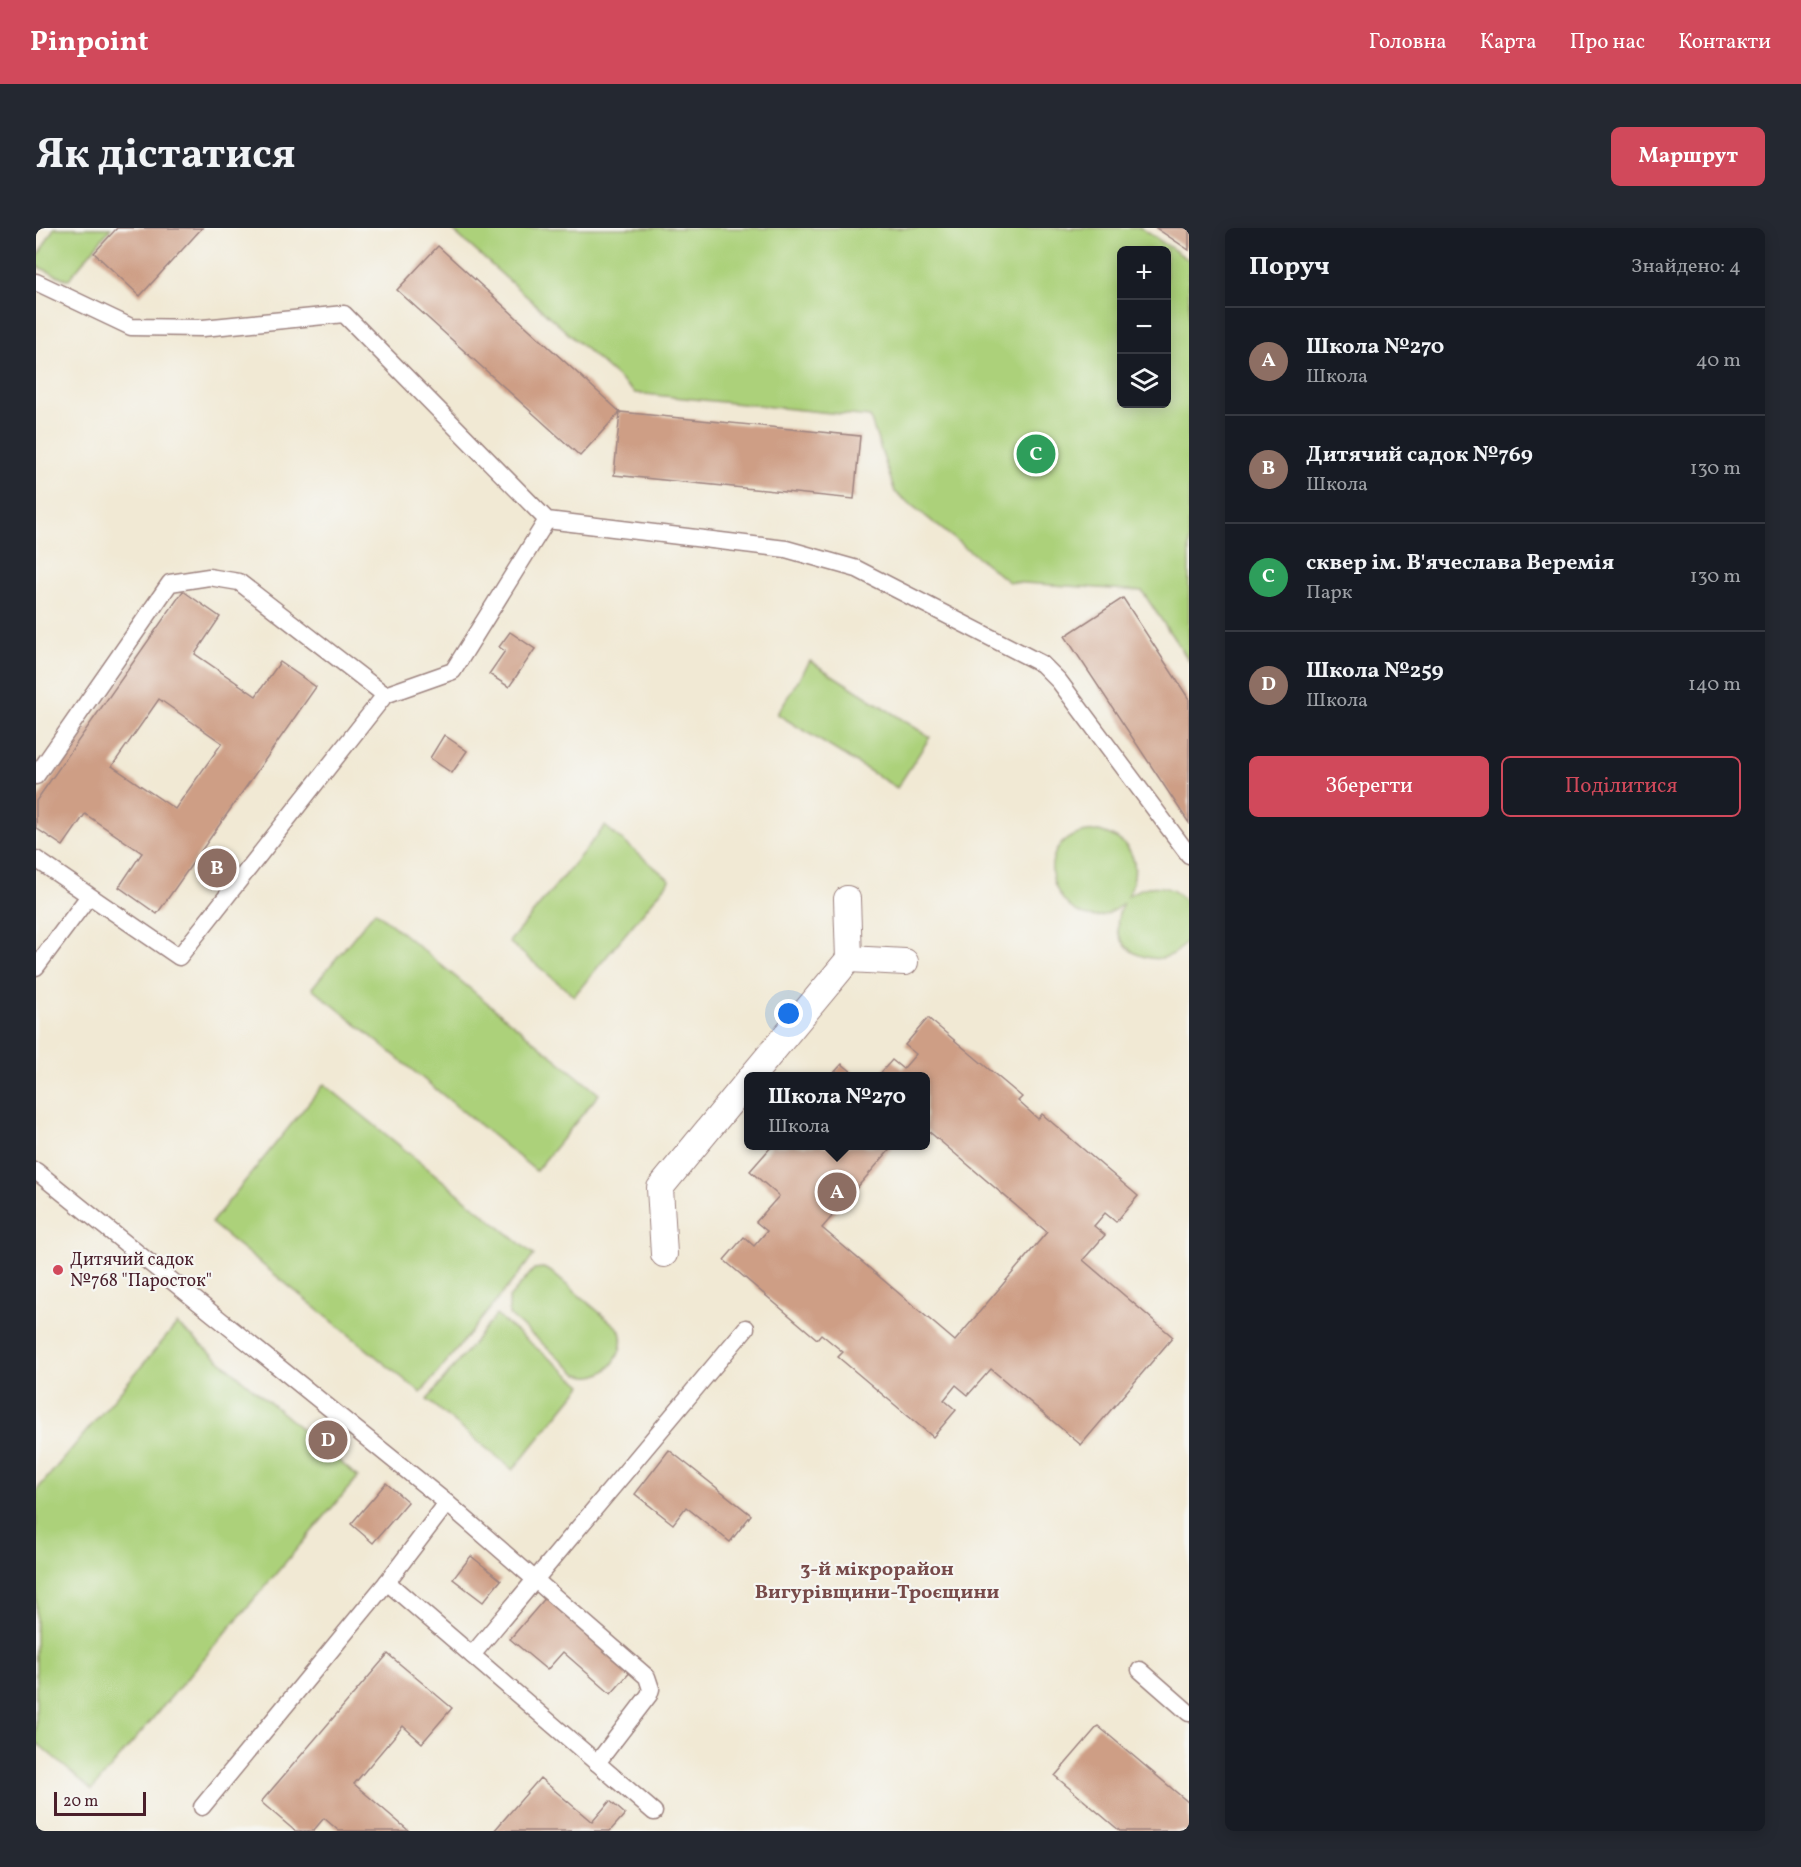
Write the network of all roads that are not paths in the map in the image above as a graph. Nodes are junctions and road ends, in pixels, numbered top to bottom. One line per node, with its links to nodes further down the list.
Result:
1 (36, 282): 2 (lane)
2 (547, 520): 3 (lane); 5 (lane)
3 (385, 695): 4 (lane); 7 (lane)
4 (36, 776)
5 (1189, 855)
6 (36, 859): 7 (lane)
7 (89, 896): 11 (lane)
8 (847, 899): 9 (street)
9 (849, 959): 10 (street); 12 (street)
10 (905, 962)
11 (36, 967)
12 (757, 1072)
13 (744, 1086): 15 (street)
14 (36, 1171): 17 (lane)
15 (664, 1254)
16 (746, 1328): 18 (lane)
17 (447, 1503): 18 (lane); 19 (lane)
18 (534, 1581): 20 (lane); 23 (lane)
19 (387, 1582): 20 (lane); 24 (lane)
20 (472, 1655): 23 (lane)
21 (1140, 1670): 22 (lane)
22 (1189, 1713)
23 (597, 1763): 25 (lane)
24 (202, 1807)
25 (654, 1812)

